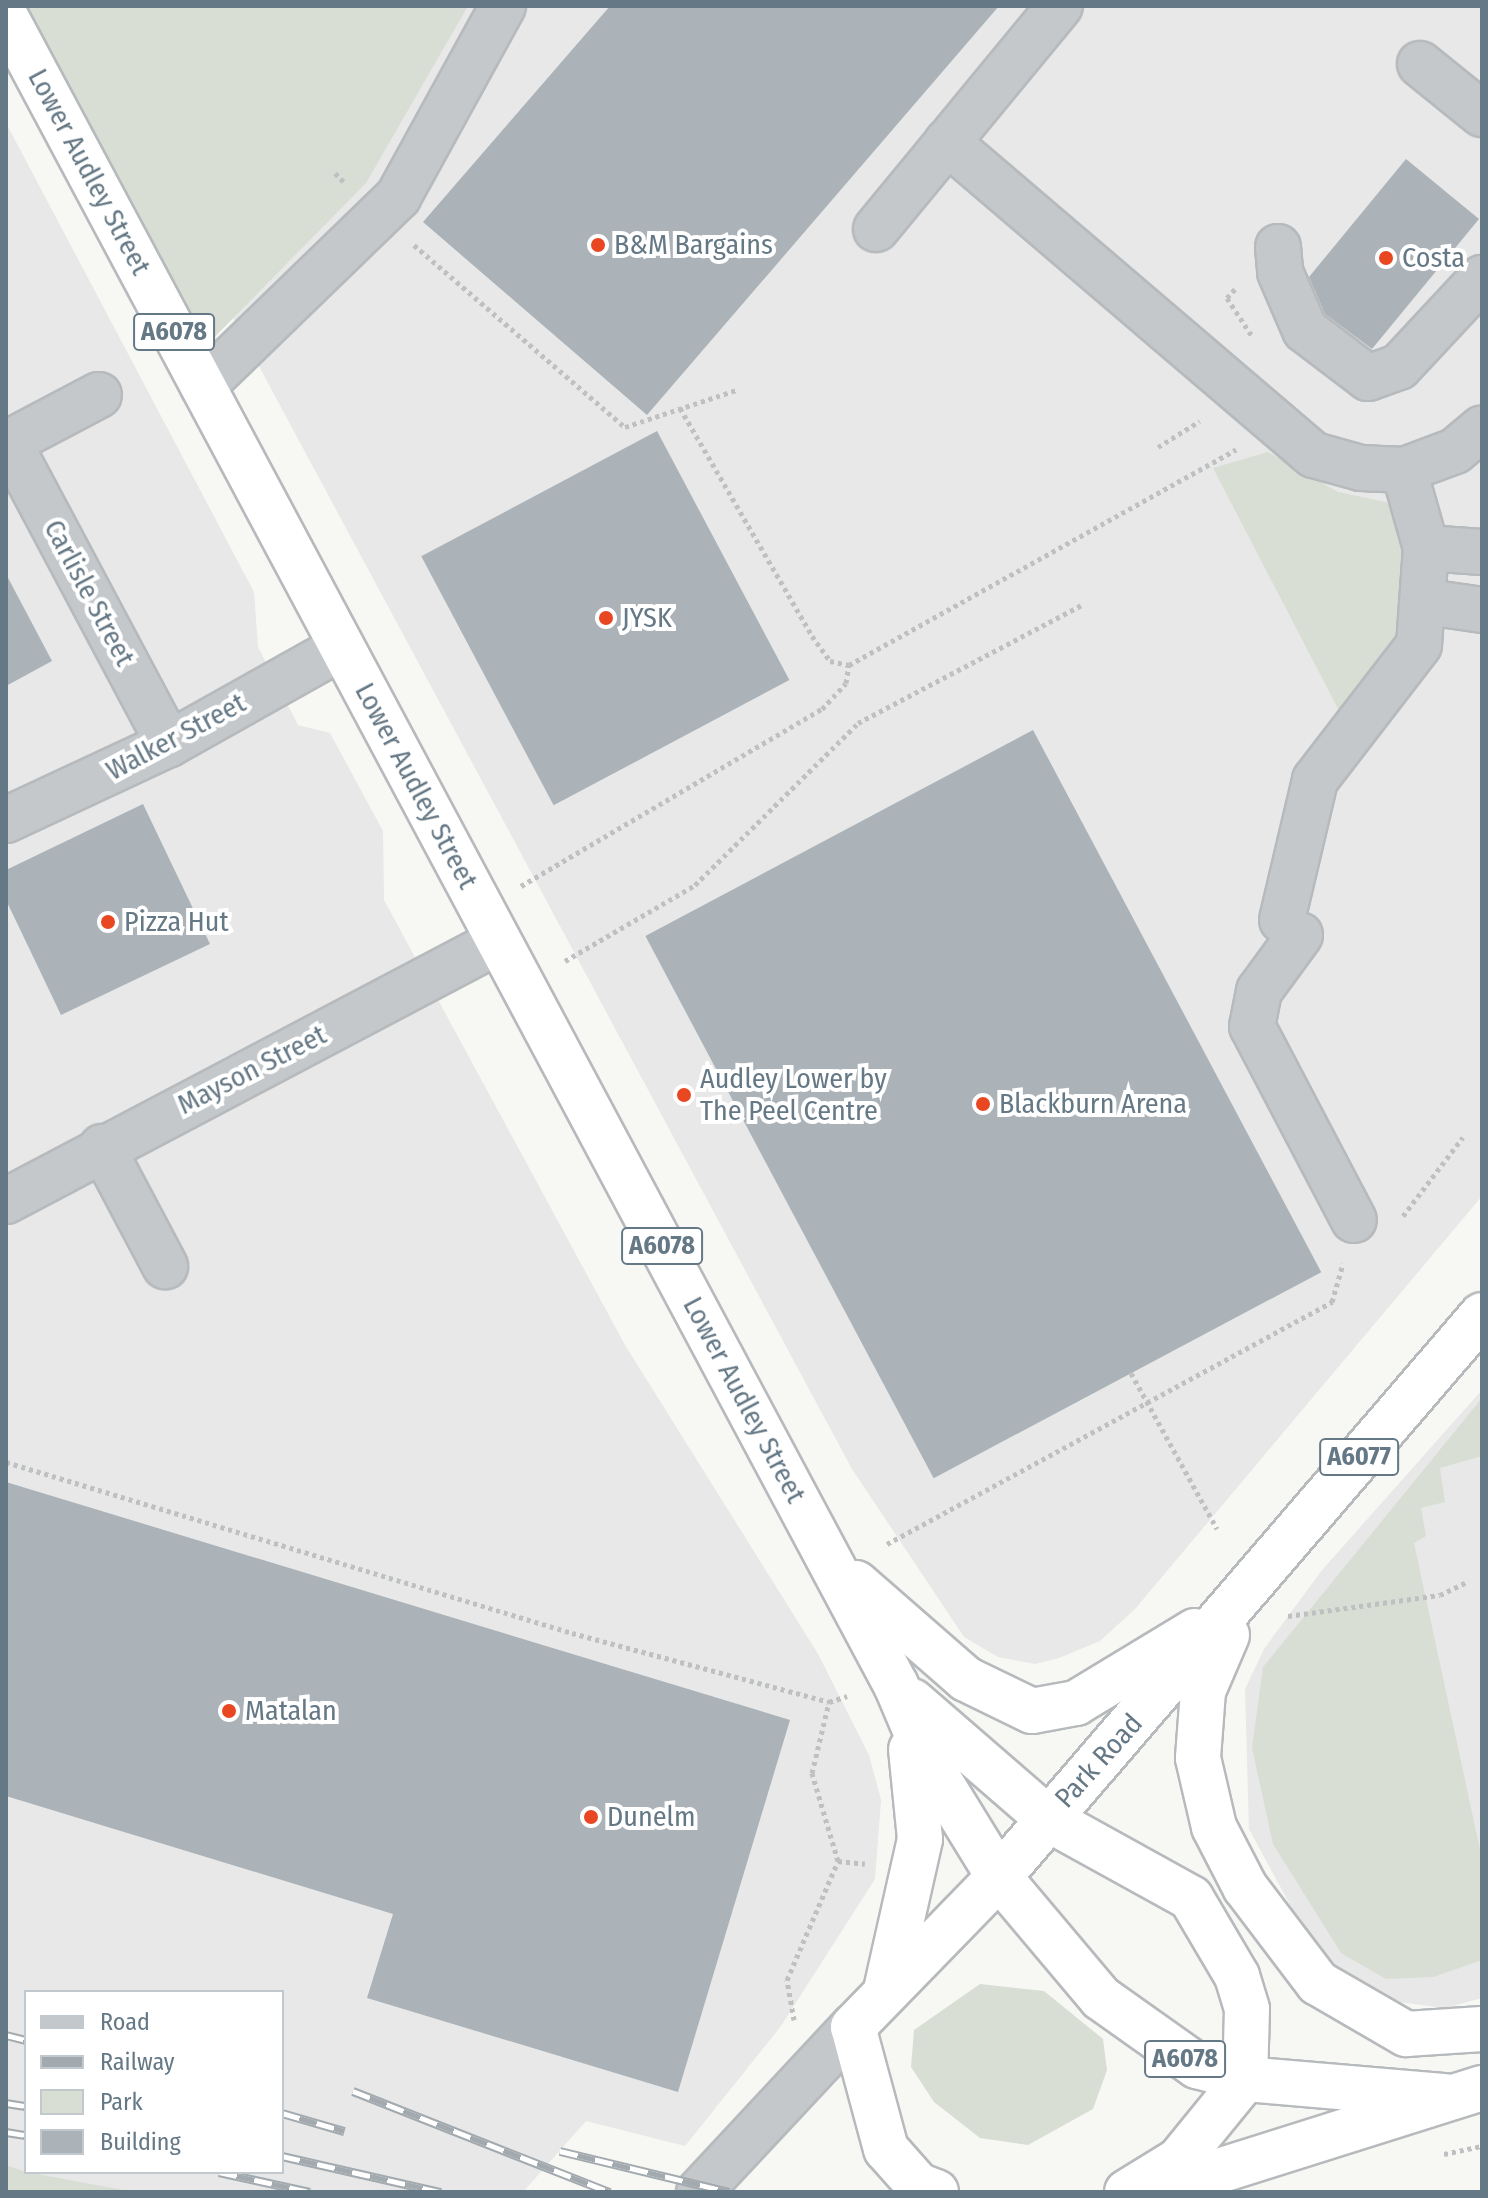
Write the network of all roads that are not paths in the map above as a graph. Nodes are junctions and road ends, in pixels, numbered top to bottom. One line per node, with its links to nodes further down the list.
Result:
1 (503, 6): 10 (street)
2 (1060, 6): 6 (street)
3 (12, 43): 10 (highway, Lower Audley Street / A6078)
4 (1420, 64): 5 (street)
5 (1482, 114)
6 (947, 142): 7 (street); 14 (street)
7 (876, 229)
8 (1278, 247): 9 (street)
9 (1482, 278)
10 (203, 386): 19 (highway, Lower Audley Street / A6078)
11 (99, 395): 13 (street, Carlisle Street)
12 (1482, 428): 14 (street)
13 (7, 443): 20 (street, Carlisle Street)
14 (1404, 470): 15 (street)
15 (1426, 548): 16 (street); 17 (street)
16 (1482, 552)
17 (1427, 602): 18 (street); 25 (street)
18 (1482, 610)
19 (342, 647): 20 (street, Walker Street); 22 (highway, Lower Audley Street / A6078)
20 (169, 744): 21 (street, Walker Street)
21 (6, 820)
22 (491, 925): 23 (street, Mayson Street); 28 (highway, Lower Audley Street / A6078)
23 (102, 1147): 24 (street, Mayson Street); 26 (street)
24 (6, 1201)
25 (1374, 1223)
26 (165, 1266)
27 (1482, 1315): 29 (highway, Park Road / A6077)
28 (826, 1555): 29 (highway, Lower Audley Street / A6078); 30 (highway, Lower Audley Street / A6078)
29 (1241, 1602): 31 (highway, Park Road); 35 (highway)
30 (896, 1685): 31 (highway); 32 (highway, Lower Audley Street / A6078); 33 (highway)
31 (1048, 1819): 32 (highway, Park Road); 36 (highway)
32 (999, 1877): 33 (highway, Park Road); 36 (highway, A6078)
33 (886, 1990): 34 (highway, Park Road)
34 (853, 2027): 38 (street, Park Road); 39 (highway)
35 (1482, 2029)
36 (1245, 2079): 37 (highway, A6078); 40 (highway)
37 (1463, 2092): 41 (highway)
38 (699, 2192)
39 (936, 2192)
40 (1127, 2192)
41 (1152, 2192)

